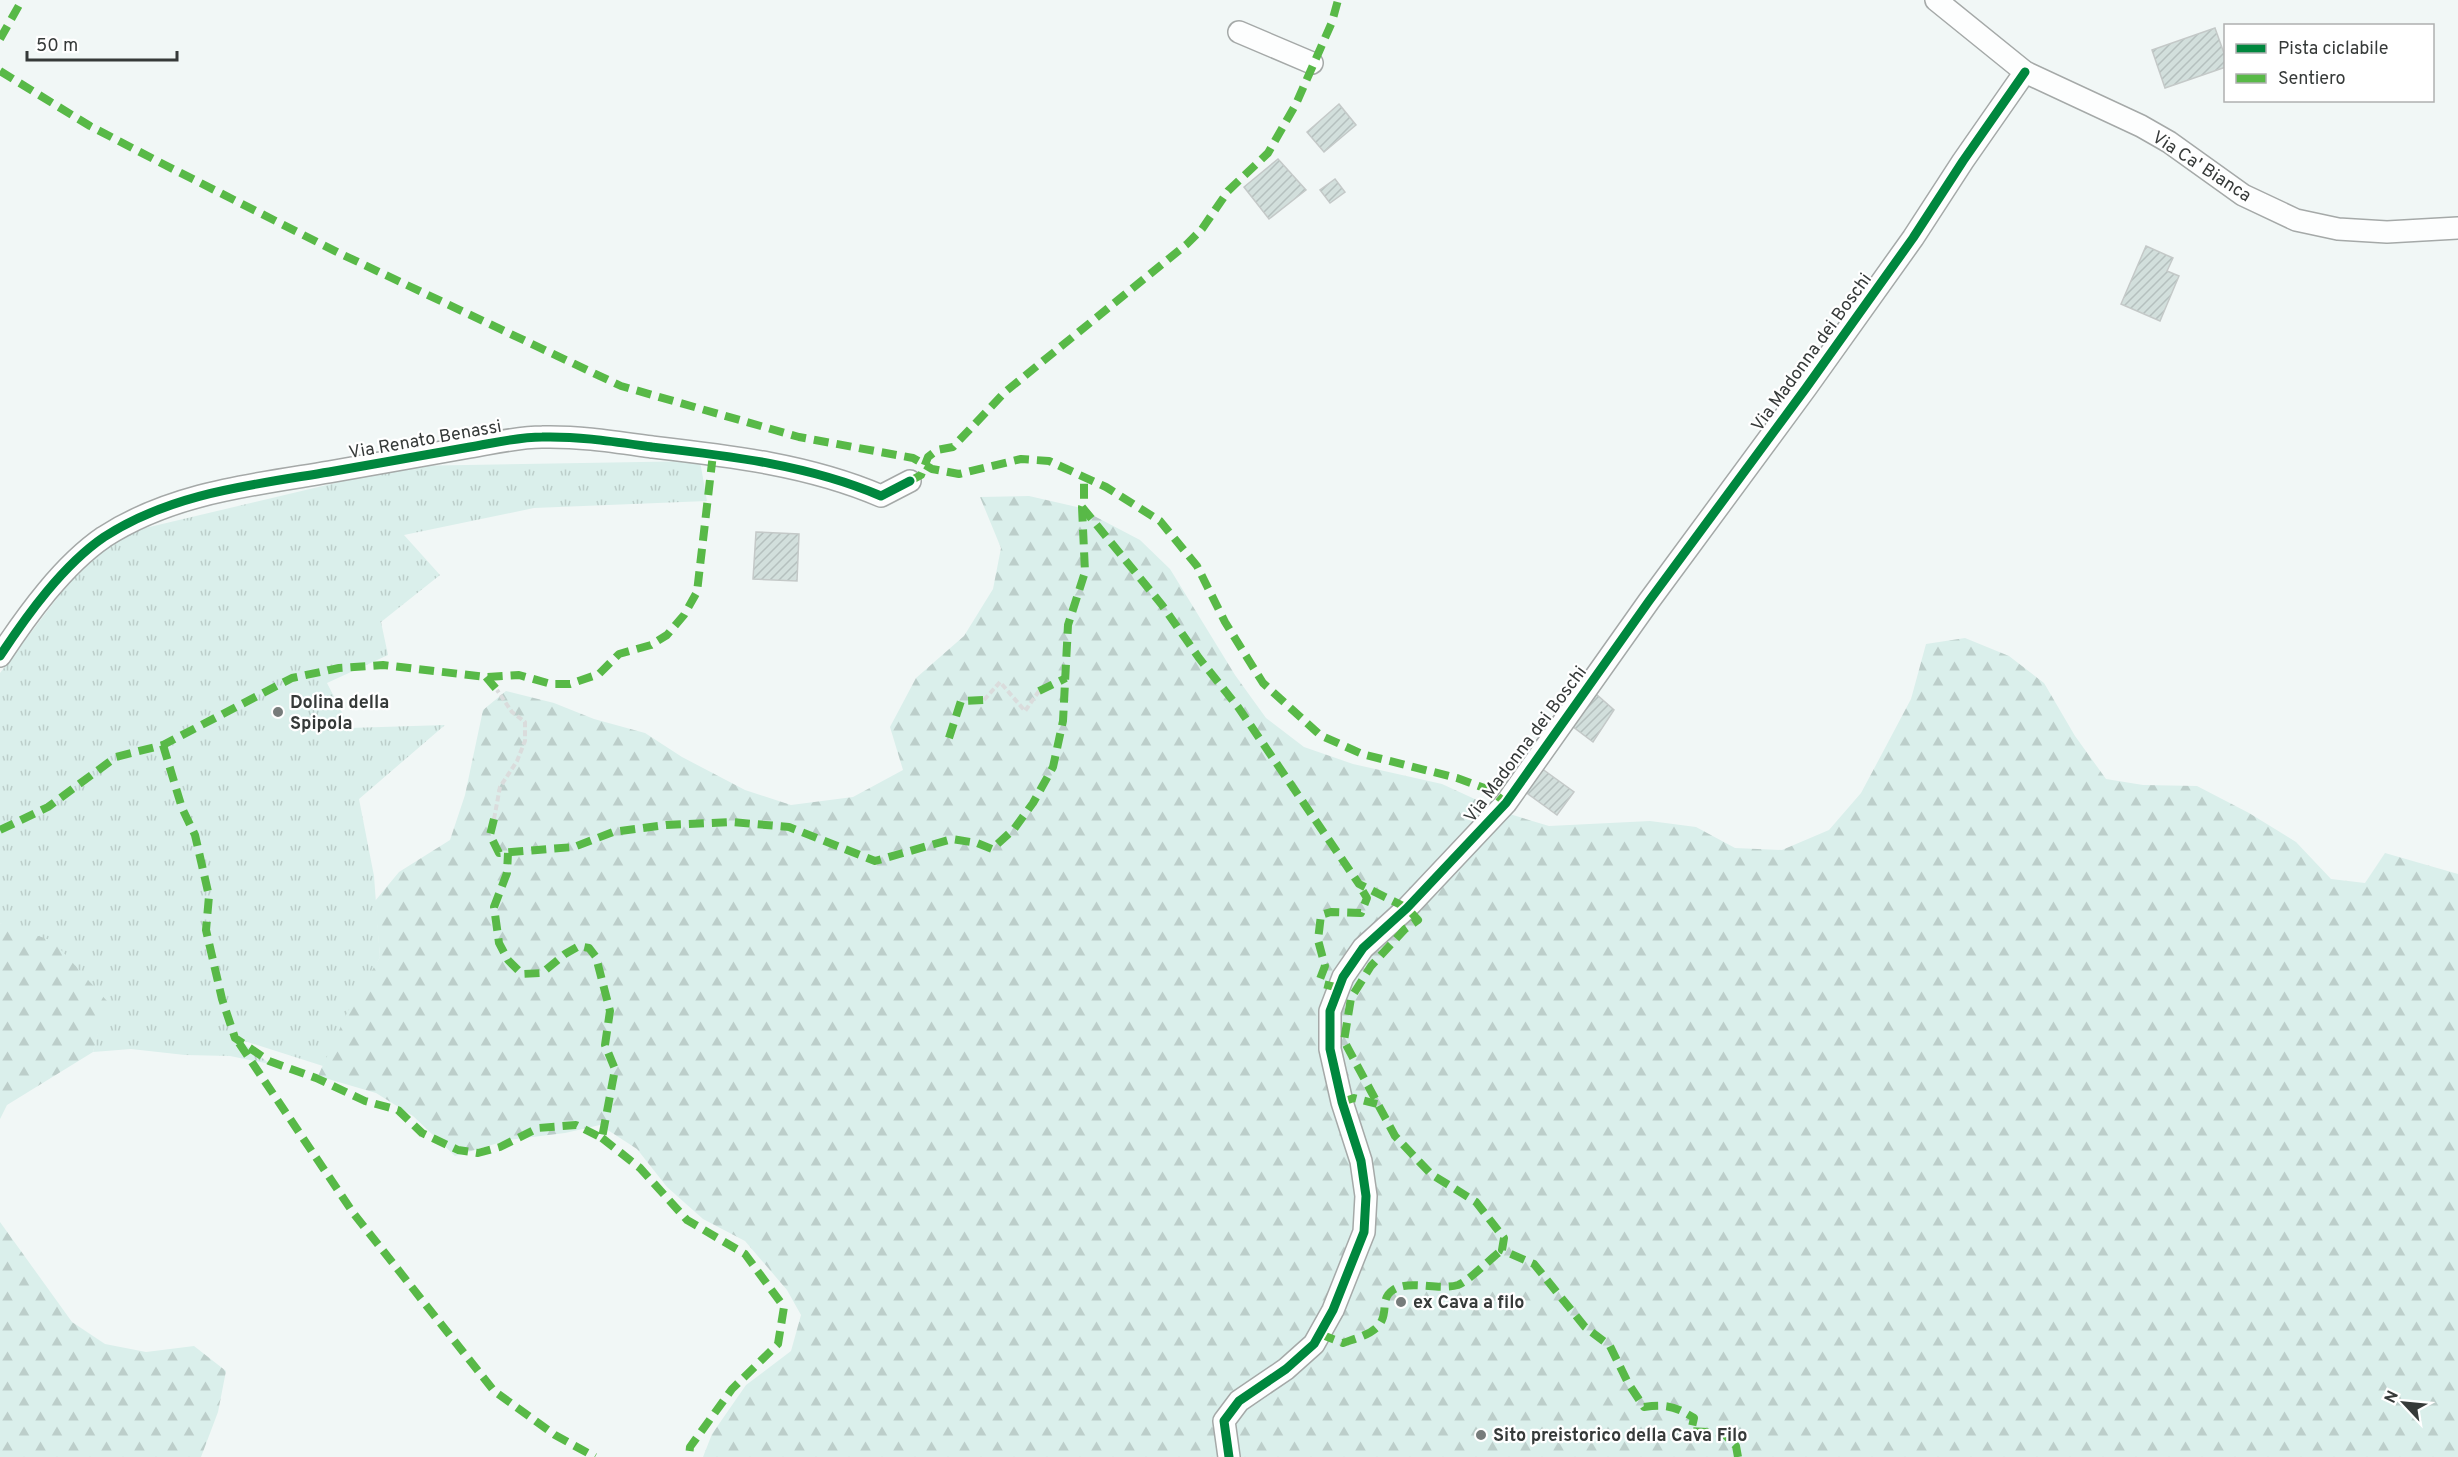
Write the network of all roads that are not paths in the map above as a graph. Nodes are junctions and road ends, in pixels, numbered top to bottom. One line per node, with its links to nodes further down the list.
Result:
1 (1936, 0): 4 (street, Via Ca' Bianca)
2 (1239, 33): 3 (street)
3 (1312, 63)
4 (2025, 72): 5 (street, Via Ca' Bianca); 8 (street, Via Madonna dei Boschi)
5 (2458, 228)
6 (910, 481): 7 (street, Via Renato Benassi)
7 (0, 656)
8 (1229, 1457)

